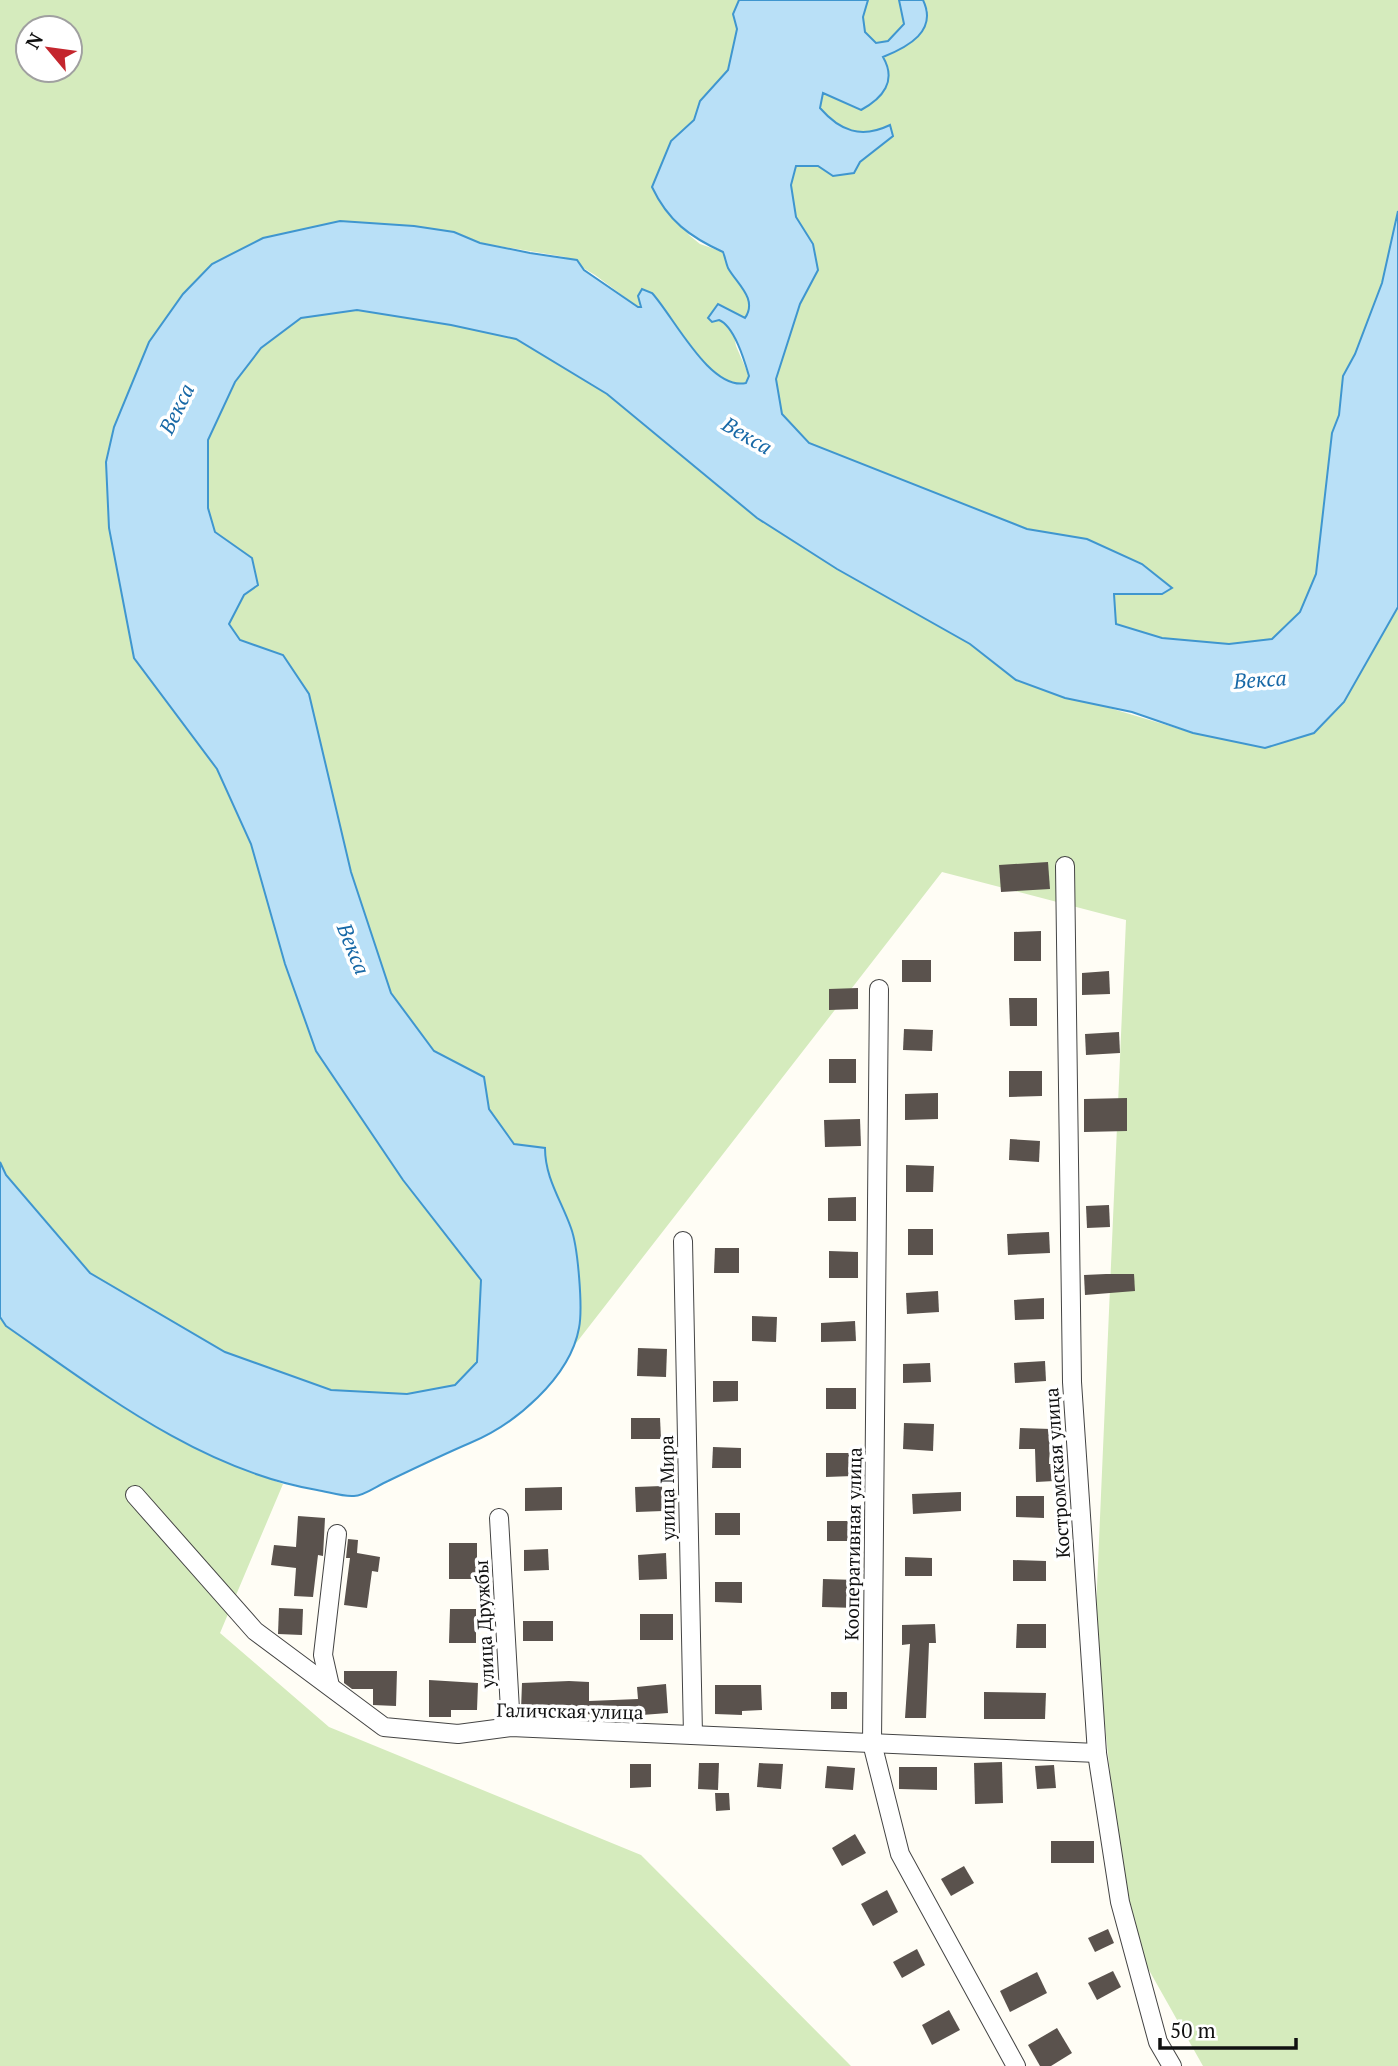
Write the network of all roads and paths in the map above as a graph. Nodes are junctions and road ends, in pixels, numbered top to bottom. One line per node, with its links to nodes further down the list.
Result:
1 (1065, 866): 11 (street, Костромская улица)
2 (879, 989): 10 (street, Кооперативная улица)
3 (683, 1241): 9 (street, улица Мира)
4 (135, 1495): 7 (street, Галичская улица)
5 (499, 1518): 8 (street, улица Дружбы)
6 (337, 1534): 7 (street)
7 (330, 1686): 8 (street, Галичская улица)
8 (511, 1727): 9 (street, Галичская улица)
9 (693, 1735): 10 (street, Галичская улица)
10 (872, 1743): 11 (street, Галичская улица); 12 (street, Кооперативная улица)
11 (1097, 1753): 13 (street, Костромская улица)
12 (1016, 2066)
13 (1172, 2066)

